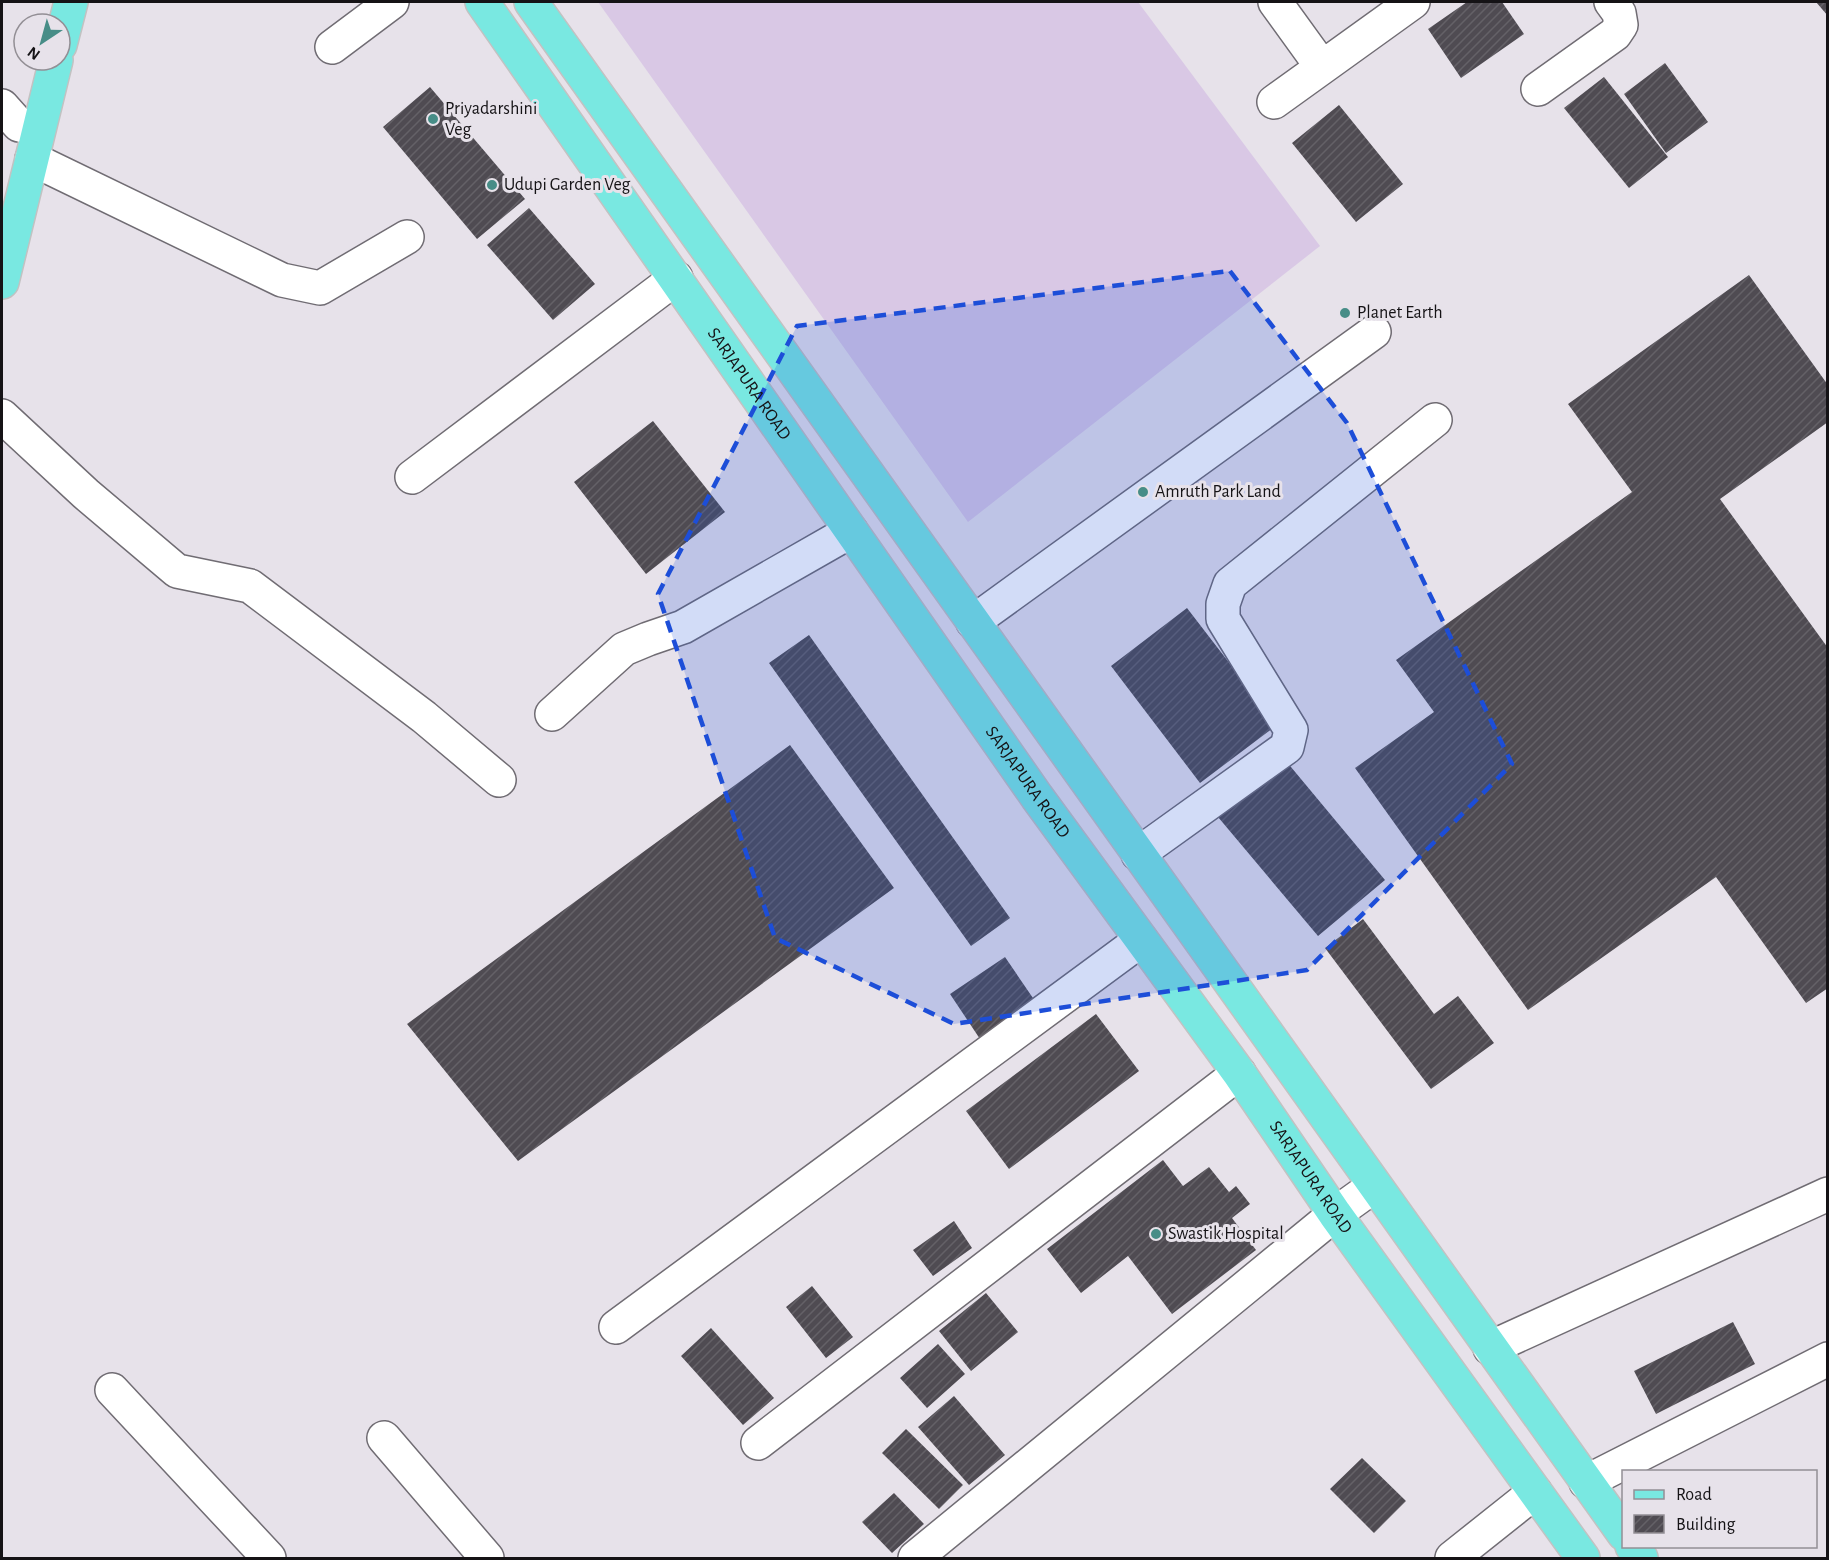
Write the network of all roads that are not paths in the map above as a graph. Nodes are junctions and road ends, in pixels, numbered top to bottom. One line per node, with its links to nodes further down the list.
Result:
1 (392, 2): 7 (street)
2 (482, 2): 17 (main road, SARJAPURA ROAD)
3 (531, 2): 24 (main road)
4 (1275, 2): 8 (street)
5 (1413, 2): 8 (street)
6 (1611, 2): 11 (street)
7 (332, 47)
8 (1322, 67): 12 (street)
9 (29, 72): 13 (main road)
10 (53, 72): 14 (main road)
11 (1538, 89)
12 (1274, 102)
13 (10, 115): 15 (main road)
14 (32, 159): 16 (street); 18 (main road)
15 (2, 202)
16 (407, 237)
17 (675, 278): 22 (street); 23 (main road, SARJAPURA ROAD)
18 (2, 282)
19 (1374, 332): 24 (street)
20 (2, 416): 26 (street)
21 (1435, 420): 27 (street)
22 (412, 477)
23 (851, 531): 25 (street); 28 (main road, SARJAPURA ROAD)
24 (973, 622): 27 (main road)
25 (552, 714)
26 (499, 780)
27 (1138, 854): 30 (main road)
28 (1141, 940): 29 (main road, SARJAPURA ROAD); 33 (street)
29 (1239, 1073): 32 (main road, SARJAPURA ROAD); 38 (street)
30 (1374, 1186): 32 (street); 34 (main road)
31 (1827, 1194): 34 (street)
32 (1335, 1214): 40 (main road, SARJAPURA ROAD); 44 (street)
33 (616, 1327)
34 (1490, 1348): 39 (main road)
35 (1827, 1359): 39 (street)
36 (112, 1390): 42 (street)
37 (384, 1438): 43 (street)
38 (758, 1443)
39 (1586, 1482): 41 (main road)
40 (1535, 1492): 45 (street); 46 (main road, SARJAPURA ROAD)
41 (1622, 1533)
42 (268, 1558)
43 (487, 1558)
44 (915, 1558)
45 (1452, 1558)
46 (1582, 1558)

